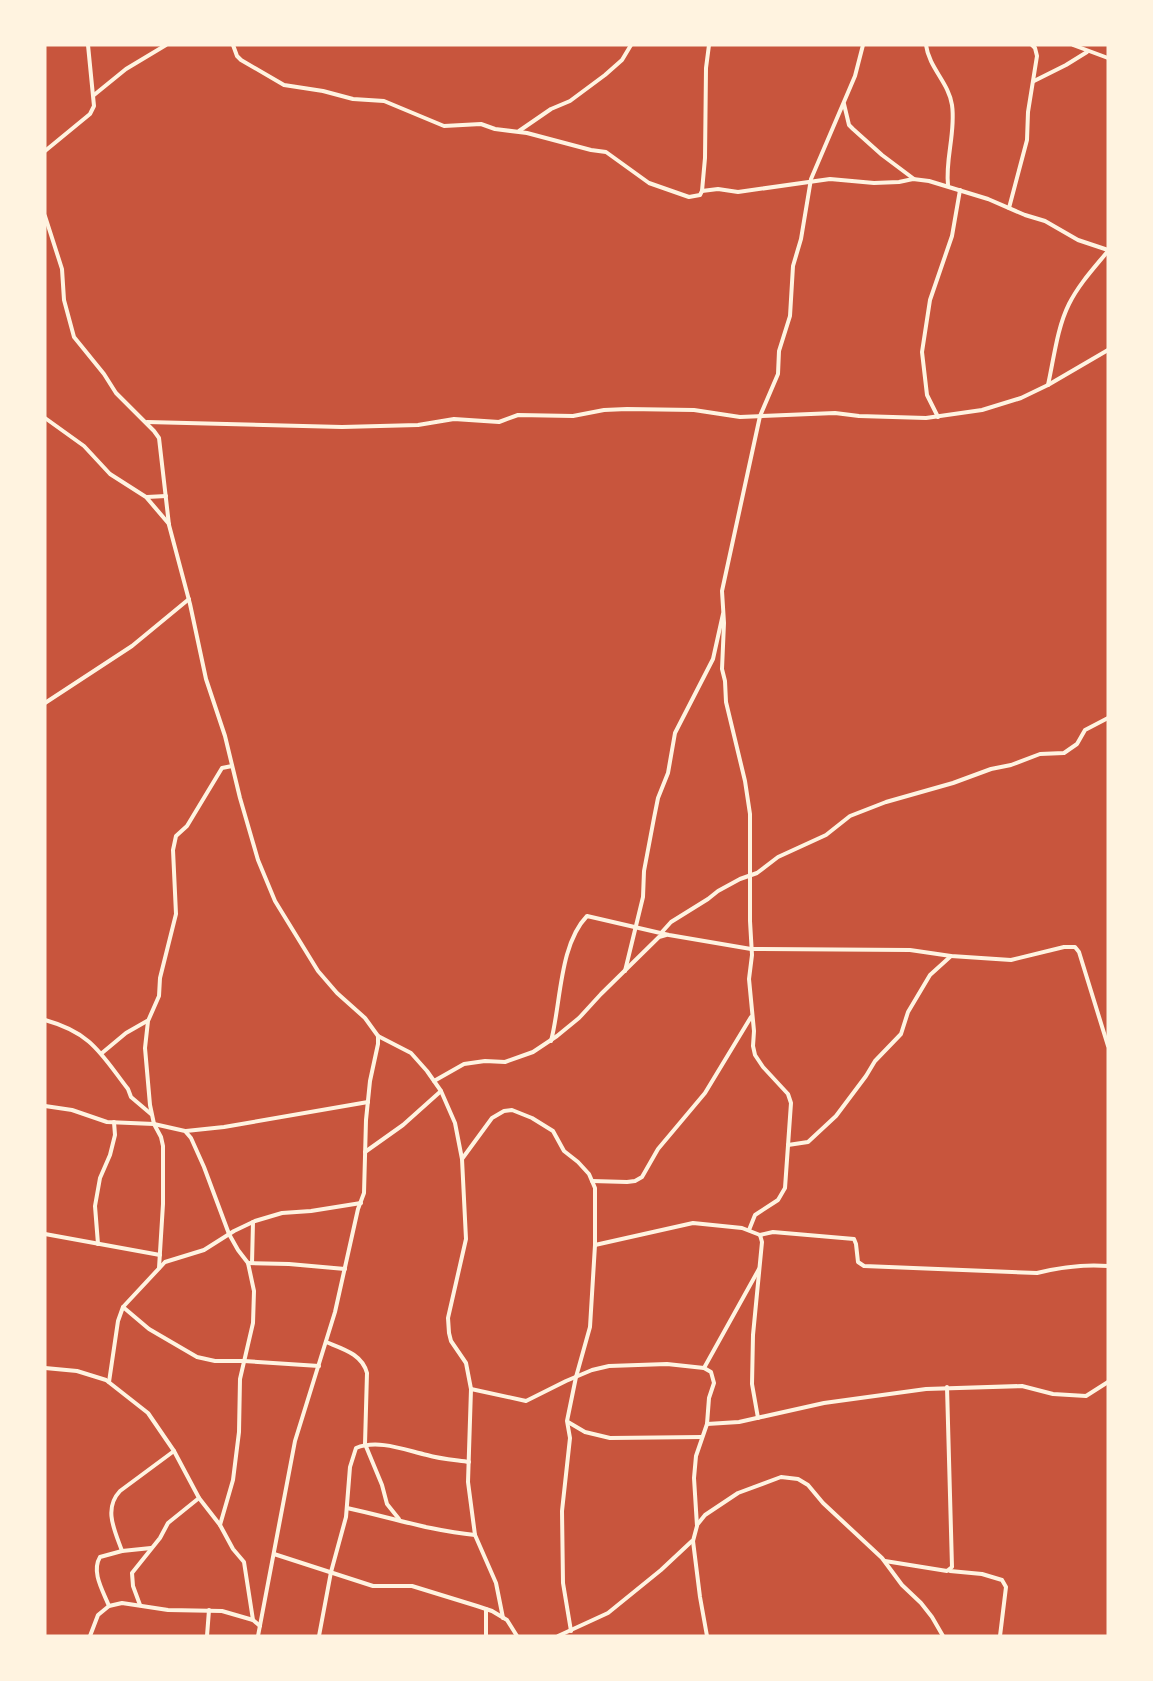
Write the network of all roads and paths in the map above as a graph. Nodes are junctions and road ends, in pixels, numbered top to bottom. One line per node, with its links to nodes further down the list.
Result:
1 (88, 45): 13 (street)
2 (166, 45): 13 (street)
3 (233, 45): 15 (street)
4 (631, 45): 15 (street)
5 (709, 45): 21 (street)
6 (863, 45): 14 (street)
7 (926, 45): 19 (street)
8 (1032, 45): 12 (street)
9 (1073, 45): 10 (street)
10 (1087, 52): 11 (street); 12 (street)
11 (1108, 58)
12 (1034, 81): 22 (street)
13 (94, 95): 16 (street)
14 (844, 104): 17 (street); 18 (street)
15 (518, 132): 21 (street)
16 (45, 151)
17 (914, 179): 18 (street); 19 (street)
18 (810, 182): 21 (street); 27 (street)
19 (948, 185): 20 (street)
20 (960, 190): 22 (street); 28 (street)
21 (702, 191)
22 (1009, 208): 24 (street)
23 (45, 216): 30 (street)
24 (1108, 251): 26 (street)
25 (1108, 350): 26 (street)
26 (1048, 385): 28 (street)
27 (760, 416): 28 (street); 30 (street); 35 (street)
28 (938, 417)
29 (45, 418): 32 (street)
30 (146, 422): 31 (street)
31 (166, 496): 32 (street); 33 (street)
32 (146, 497): 33 (street)
33 (169, 525): 34 (street)
34 (189, 599): 36 (street); 38 (street)
35 (723, 613): 39 (street); 40 (street)
36 (45, 703)
37 (1108, 718): 39 (street)
38 (232, 766): 48 (street); 49 (street)
39 (751, 875): 41 (street); 43 (street)
40 (637, 927): 41 (street); 45 (street); 50 (street)
41 (661, 933): 42 (street)
42 (669, 934): 43 (street); 45 (street)
43 (751, 949): 44 (street); 46 (street)
44 (951, 956): 51 (street); 61 (street)
45 (625, 972): 50 (street)
46 (752, 1016): 61 (street); 64 (street)
47 (45, 1020): 52 (street)
48 (148, 1021): 52 (street); 57 (street)
49 (378, 1036): 53 (street); 55 (street)
50 (551, 1041): 53 (street)
51 (1108, 1046)
52 (102, 1053): 57 (street)
53 (434, 1081): 54 (street)
54 (441, 1091): 62 (street); 63 (street)
55 (368, 1102): 60 (street); 62 (street)
56 (45, 1106): 58 (street)
57 (152, 1114): 59 (street)
58 (114, 1122): 59 (street); 71 (street)
59 (154, 1124): 60 (street); 73 (street)
60 (185, 1131): 69 (street)
61 (788, 1145): 67 (street)
62 (364, 1152): 65 (street)
63 (462, 1159): 64 (street); 89 (street)
64 (592, 1181): 72 (street)
65 (361, 1203): 66 (street); 78 (street)
66 (253, 1222): 69 (street); 74 (street)
67 (749, 1230): 70 (street); 72 (street)
68 (45, 1234): 71 (street)
69 (230, 1234): 74 (street); 77 (street)
70 (760, 1234): 75 (street); 76 (street)
71 (98, 1244): 73 (street)
72 (595, 1245): 85 (street)
73 (160, 1255): 77 (street)
74 (250, 1263): 78 (street); 81 (street)
75 (761, 1265): 84 (street); 90 (street)
76 (1108, 1266)
77 (159, 1268): 79 (street)
78 (345, 1269): 80 (street)
79 (123, 1307): 81 (street); 86 (street)
80 (326, 1342): 82 (street); 94 (street)
81 (244, 1361): 82 (street); 100 (street)
82 (319, 1366): 106 (street)
83 (45, 1368): 86 (street)
84 (704, 1368): 85 (street); 92 (street)
85 (576, 1377): 89 (street); 91 (street)
86 (109, 1382): 95 (street)
87 (1108, 1382): 88 (street)
88 (947, 1387): 90 (street); 108 (street)
89 (471, 1389): 96 (street)
90 (758, 1418): 92 (street)
91 (567, 1421): 93 (street); 117 (street)
92 (707, 1424): 93 (street)
93 (702, 1437): 101 (street)
94 (365, 1444): 96 (street); 98 (street); 99 (street)
95 (174, 1451): 97 (street); 105 (street)
96 (469, 1462): 102 (street)
97 (199, 1498): 100 (street); 104 (street)
98 (347, 1508): 99 (street); 109 (street)
99 (399, 1520): 102 (street)
100 (220, 1525): 115 (street)
101 (697, 1526): 103 (street); 107 (street)
102 (475, 1535): 114 (street)
103 (693, 1541): 117 (street); 125 (street)
104 (152, 1547): 105 (street); 110 (street)
105 (122, 1551): 111 (street)
106 (274, 1553): 109 (street); 116 (street)
107 (885, 1561): 108 (street); 126 (street)
108 (949, 1570): 127 (street)
109 (331, 1572): 112 (street); 121 (street)
110 (140, 1605): 111 (street); 113 (street)
111 (109, 1606): 118 (street)
112 (486, 1609): 114 (street); 122 (street)
113 (209, 1610): 115 (street); 119 (street)
114 (503, 1618): 123 (street)
115 (252, 1620): 116 (street)
116 (260, 1626): 120 (street)
117 (570, 1631): 124 (street)
118 (90, 1636)
119 (207, 1636)
120 (258, 1636)
121 (320, 1636)
122 (486, 1636)
123 (517, 1636)
124 (558, 1636)
125 (707, 1636)
126 (943, 1636)
127 (1000, 1636)

